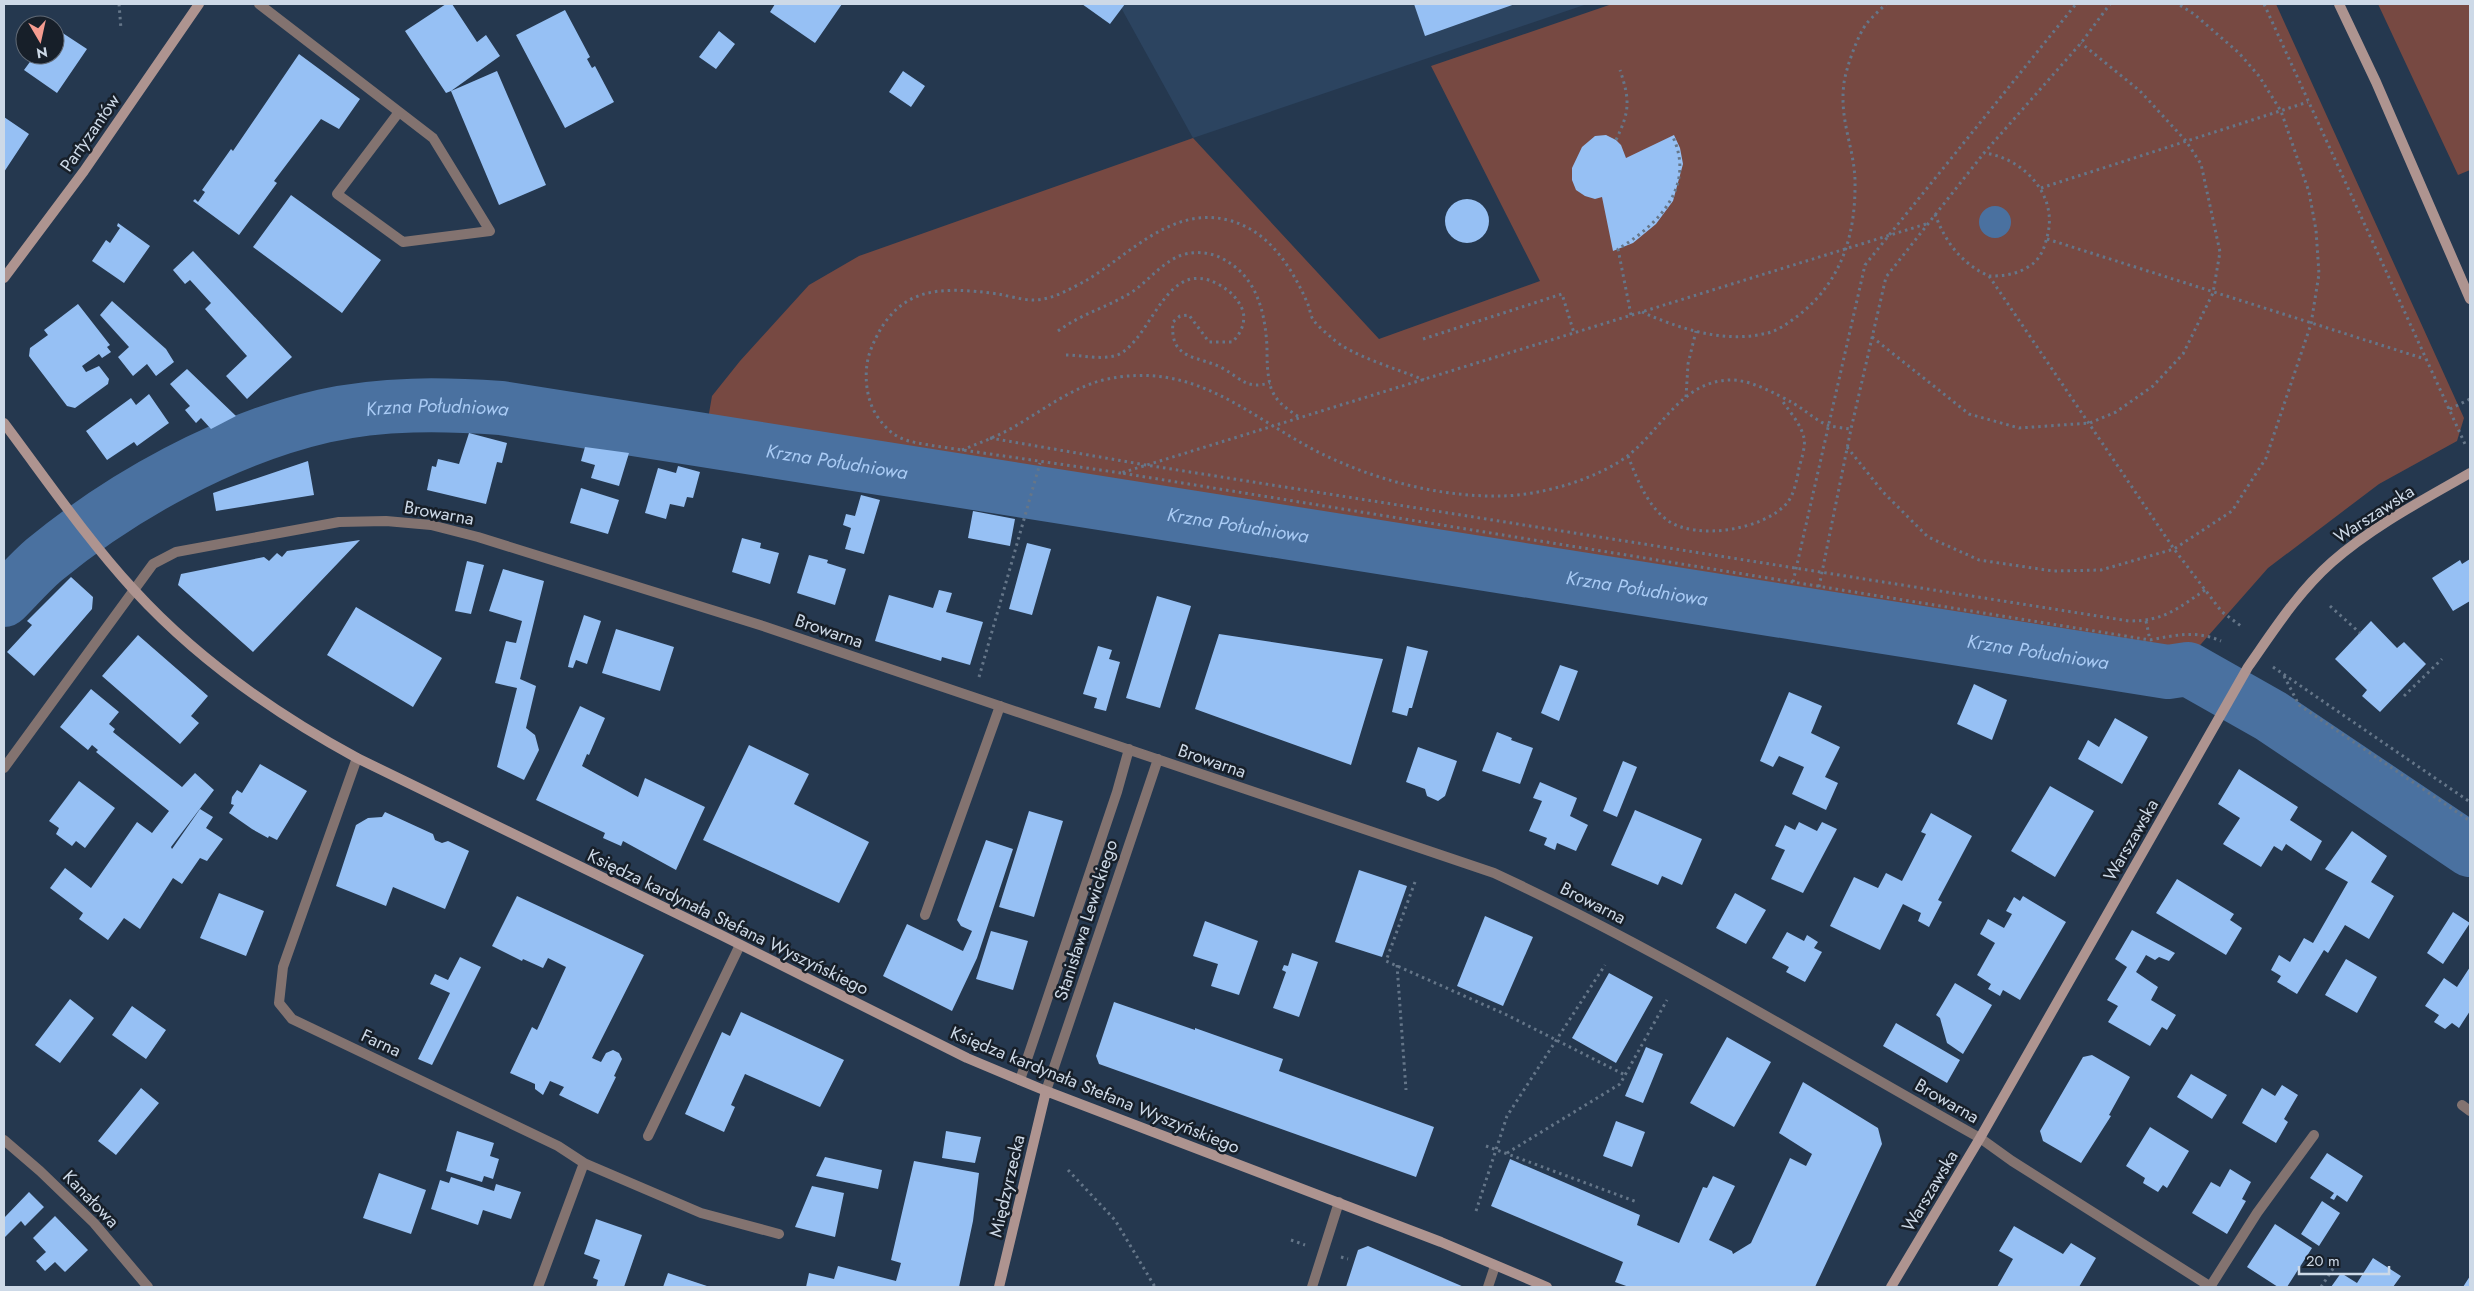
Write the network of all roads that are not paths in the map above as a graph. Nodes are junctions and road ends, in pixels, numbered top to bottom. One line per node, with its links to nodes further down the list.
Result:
1 (199, 4): 5 (main road, Partyzantów)
2 (259, 4): 4 (street)
3 (2339, 4): 6 (main road)
4 (398, 112): 4 (street)
5 (4, 278)
6 (2470, 299)
7 (4, 423): 9 (main road, Księdza kardynała Stefana Wyszyńskiego)
8 (2470, 473): 21 (main road, Warszawska)
9 (134, 590): 10 (street, Browarna); 12 (main road, Księdza kardynała Stefana Wyszyńskiego); 14 (street, Browarna)
10 (1000, 706): 11 (street, Browarna); 15 (street)
11 (1129, 749): 13 (street, Browarna); 17 (street, Stanisława Lewickiego)
12 (356, 758): 16 (main road, Księdza kardynała Stefana Wyszyńskiego); 23 (street, Farna)
13 (1158, 759): 18 (street, Stanisława Lewickiego); 21 (street, Browarna)
14 (4, 768)
15 (925, 915)
16 (740, 945): 17 (main road, Księdza kardynała Stefana Wyszyńskiego); 20 (street)
17 (1020, 1080): 18 (main road, Księdza kardynała Stefana Wyszyńskiego)
18 (1046, 1091): 24 (main road, Księdza kardynała Stefana Wyszyńskiego); 29 (main road, Międzyrzecka)
19 (2314, 1135): 34 (street)
20 (648, 1136)
21 (1980, 1138): 33 (main road, Warszawska); 34 (street, Browarna)
22 (4, 1140): 27 (street, Kanałowa)
23 (584, 1163): 25 (street, Farna); 28 (street)
24 (1339, 1202): 26 (main road, Księdza kardynała Stefana Wyszyńskiego); 30 (street)
25 (779, 1234)
26 (1495, 1266): 31 (street); 32 (main road, Księdza kardynała Stefana Wyszyńskiego)
27 (148, 1287)
28 (538, 1287)
29 (999, 1287)
30 (1312, 1287)
31 (1488, 1287)
32 (1547, 1287)
33 (1891, 1287)
34 (2210, 1287)

